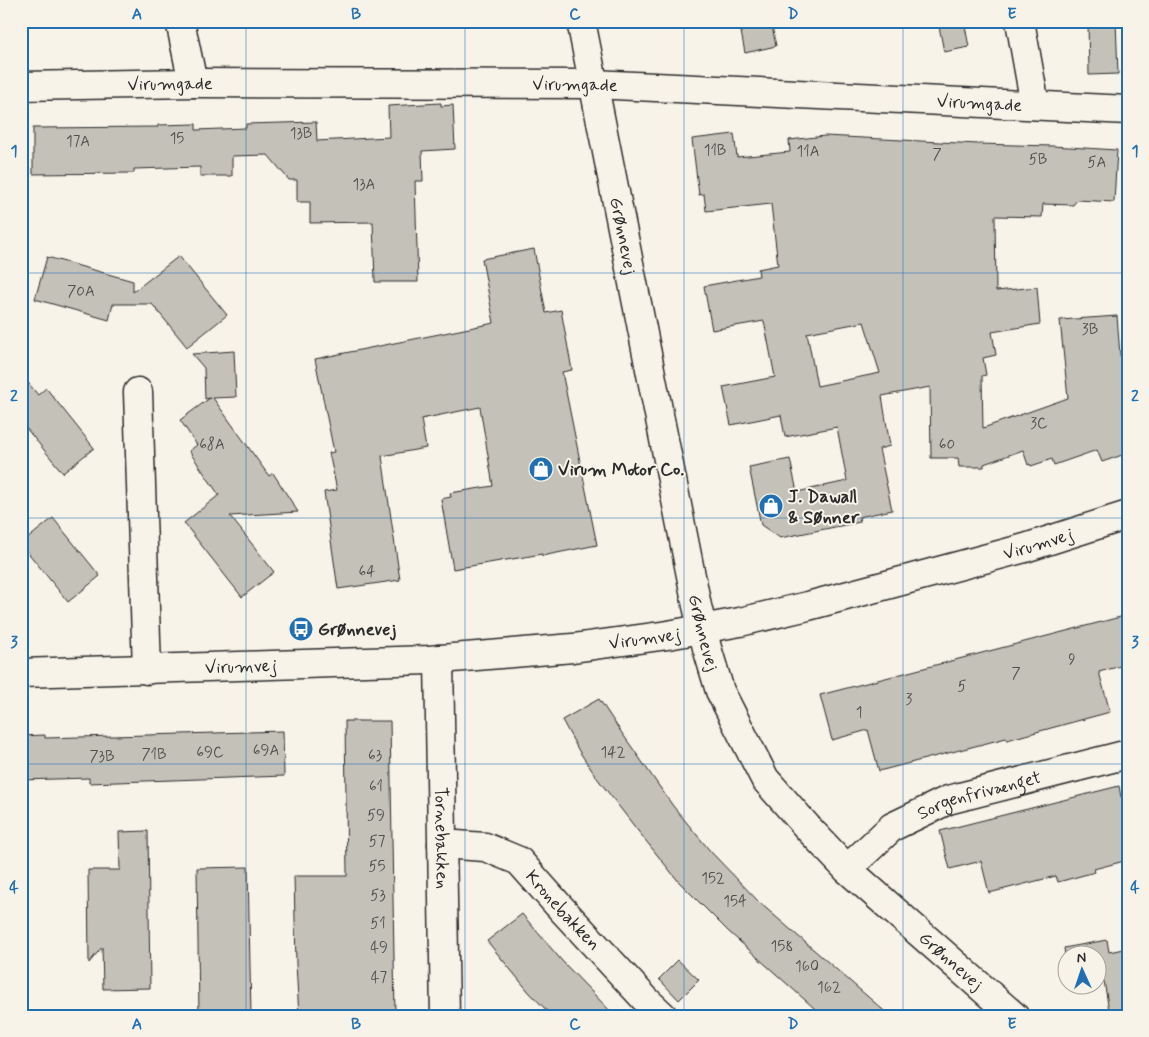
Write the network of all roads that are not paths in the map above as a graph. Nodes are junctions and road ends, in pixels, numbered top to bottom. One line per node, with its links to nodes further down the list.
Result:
1 (180, 21): 4 (street)
2 (581, 21): 5 (street, Grønnevej)
3 (1020, 21): 7 (street)
4 (193, 83): 5 (street, Virumgade); 6 (street, Virumgade)
5 (593, 84): 7 (street, Virumgade); 11 (street, Grønnevej)
6 (21, 86)
7 (1035, 105): 8 (street, Virumgade)
8 (1128, 110)
9 (138, 392): 13 (street)
10 (1128, 515): 11 (street, Virumvej)
11 (703, 630): 12 (street, Virumvej); 17 (street, Grønnevej)
12 (439, 659): 13 (street, Virumvej); 16 (street, Tornebakken)
13 (147, 670): 14 (street, Virumvej)
14 (21, 673)
15 (1128, 754): 17 (street, Sorgenfrivænget)
16 (442, 844): 18 (street, Tornebakken); 19 (street, Kronebakken)
17 (847, 869): 20 (street, Grønnevej)
18 (445, 1016)
19 (663, 1016)
20 (1014, 1016)

